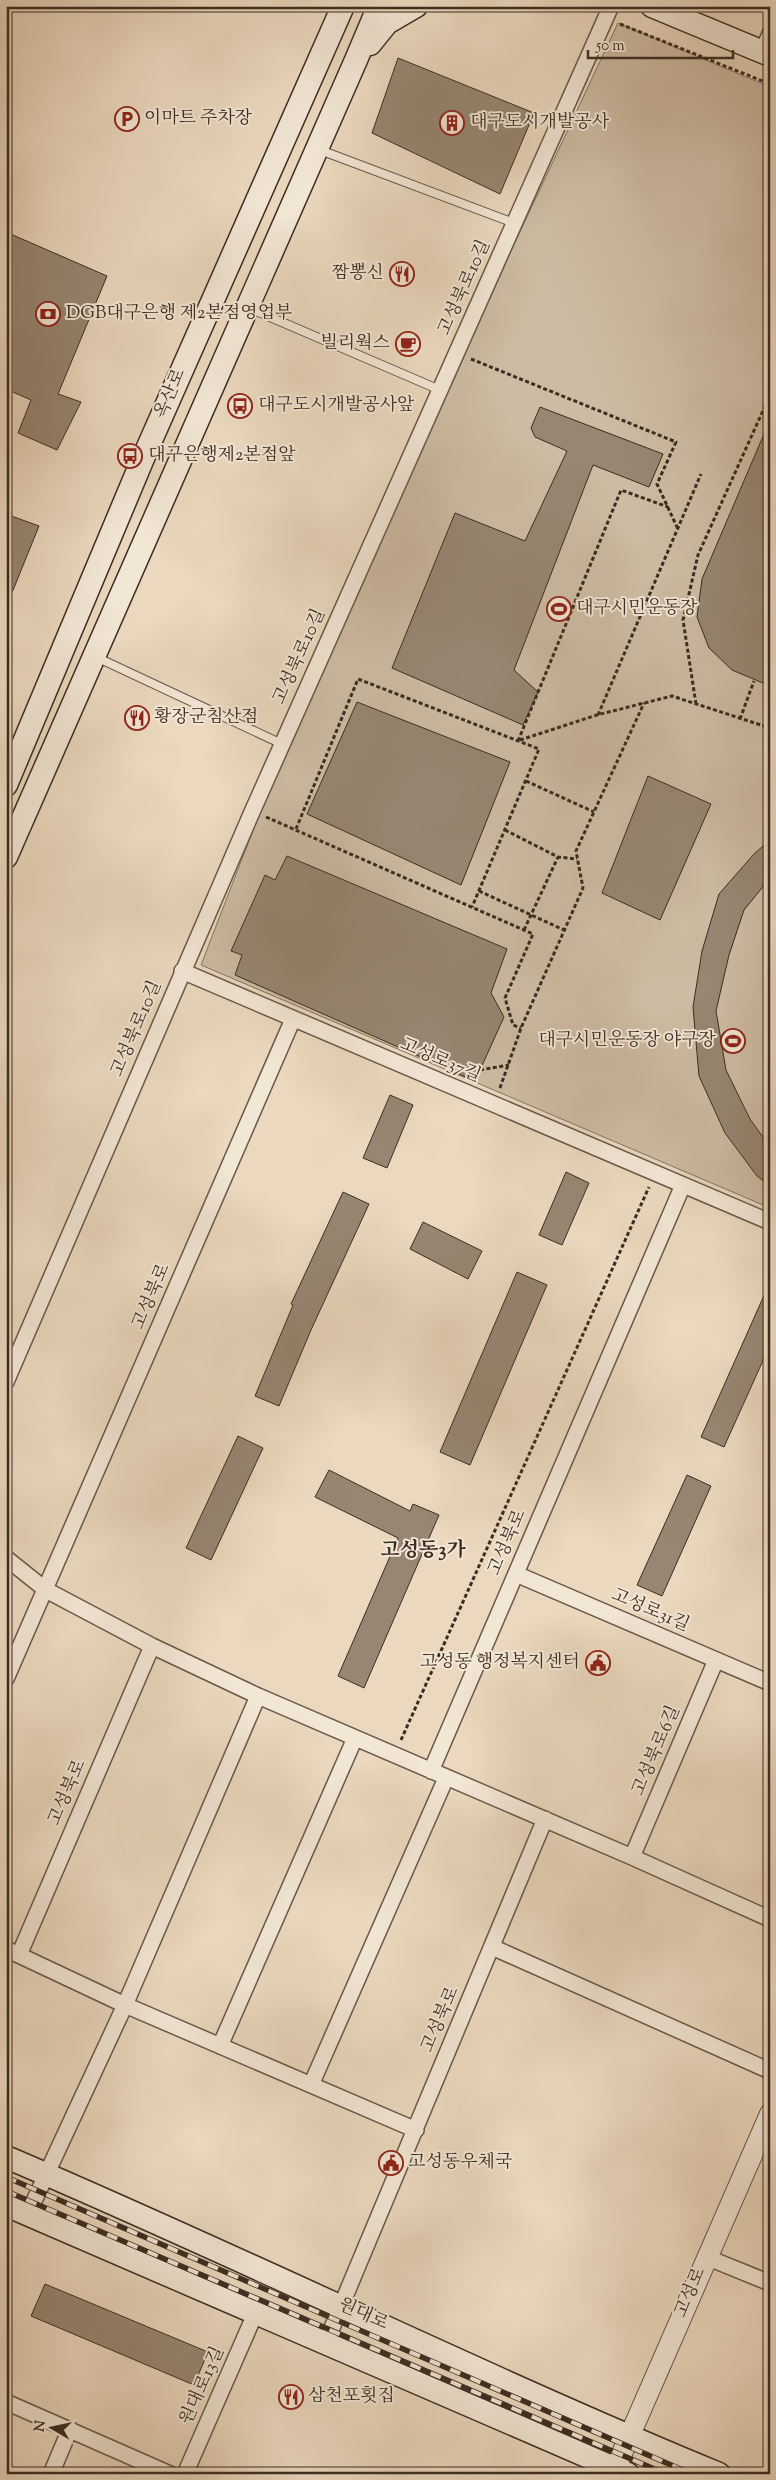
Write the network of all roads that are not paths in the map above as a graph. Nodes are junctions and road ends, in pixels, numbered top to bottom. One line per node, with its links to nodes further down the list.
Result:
1 (326, 6): 7 (main road)
2 (343, 6): 7 (main road, 옥산로)
3 (375, 6): 9 (main road, 옥산로)
4 (416, 6): 9 (main road)
5 (652, 6): 8 (main road)
6 (608, 12): 11 (street, 고성북로10길)
7 (326, 43): 16 (main road, 옥산로)
8 (767, 47)
9 (356, 60): 10 (main road, 옥산로)
10 (316, 148): 11 (lane); 12 (main road, 옥산로)
11 (514, 223): 13 (street, 고성북로10길)
12 (246, 307): 13 (lane); 14 (main road, 옥산로)
13 (440, 390): 15 (street, 고성북로10길)
14 (94, 656): 15 (lane); 17 (main road, 옥산로)
15 (282, 744): 18 (street, 고성북로10길)
16 (6, 785)
17 (6, 857)
18 (182, 971): 19 (street, 고성로37길); 22 (street, 고성북로10길)
19 (293, 1019): 20 (street, 고성로37길); 25 (street, 고성북로)
20 (683, 1185): 21 (street, 고성로37길); 24 (street, 고성북로)
21 (770, 1222)
22 (6, 1382)
23 (6, 1558): 25 (street)
24 (516, 1574): 27 (street, 고성로31길); 32 (street, 고성북로)
25 (46, 1590): 26 (street); 28 (street, 고성북로)
26 (152, 1646): 30 (street); 38 (street, 고성북로)
27 (716, 1660): 29 (street, 고성로31길); 35 (street, 고성북로6길)
28 (6, 1680)
29 (770, 1682)
30 (258, 1696): 31 (street); 39 (street)
31 (354, 1738): 32 (street); 40 (street)
32 (431, 1771): 33 (street)
33 (446, 1778): 34 (street); 42 (street)
34 (545, 1819): 35 (street); 37 (street, 고성북로)
35 (632, 1857): 36 (street)
36 (770, 1919)
37 (492, 1947): 41 (street); 44 (street, 고성북로)
38 (12, 1952): 39 (street, 고성북로)
39 (125, 2005): 40 (street, 고성북로); 46 (street)
40 (220, 2046): 42 (street, 고성북로)
41 (770, 2071)
42 (311, 2085): 44 (street, 고성북로)
43 (770, 2114): 49 (street, 고성로)
44 (416, 2130): 51 (street)
45 (6, 2157): 46 (main road, 원대로)
46 (47, 2174): 48 (street); 51 (main road, 원대로)
47 (6, 2205): 48 (main road)
48 (28, 2214): 52 (main road)
49 (706, 2257): 50 (street); 56 (street, 고성로)
50 (770, 2283)
51 (342, 2306): 53 (street); 56 (main road, 원대로)
52 (256, 2314): 53 (main road); 60 (street, 원대로13길)
53 (326, 2342): 57 (main road)
54 (6, 2402): 55 (street)
55 (70, 2429): 58 (street); 59 (street)
56 (629, 2437): 57 (street, 고성로); 61 (main road, 원대로)
57 (619, 2472)
58 (51, 2474)
59 (170, 2474)
60 (186, 2474)
61 (719, 2474)

